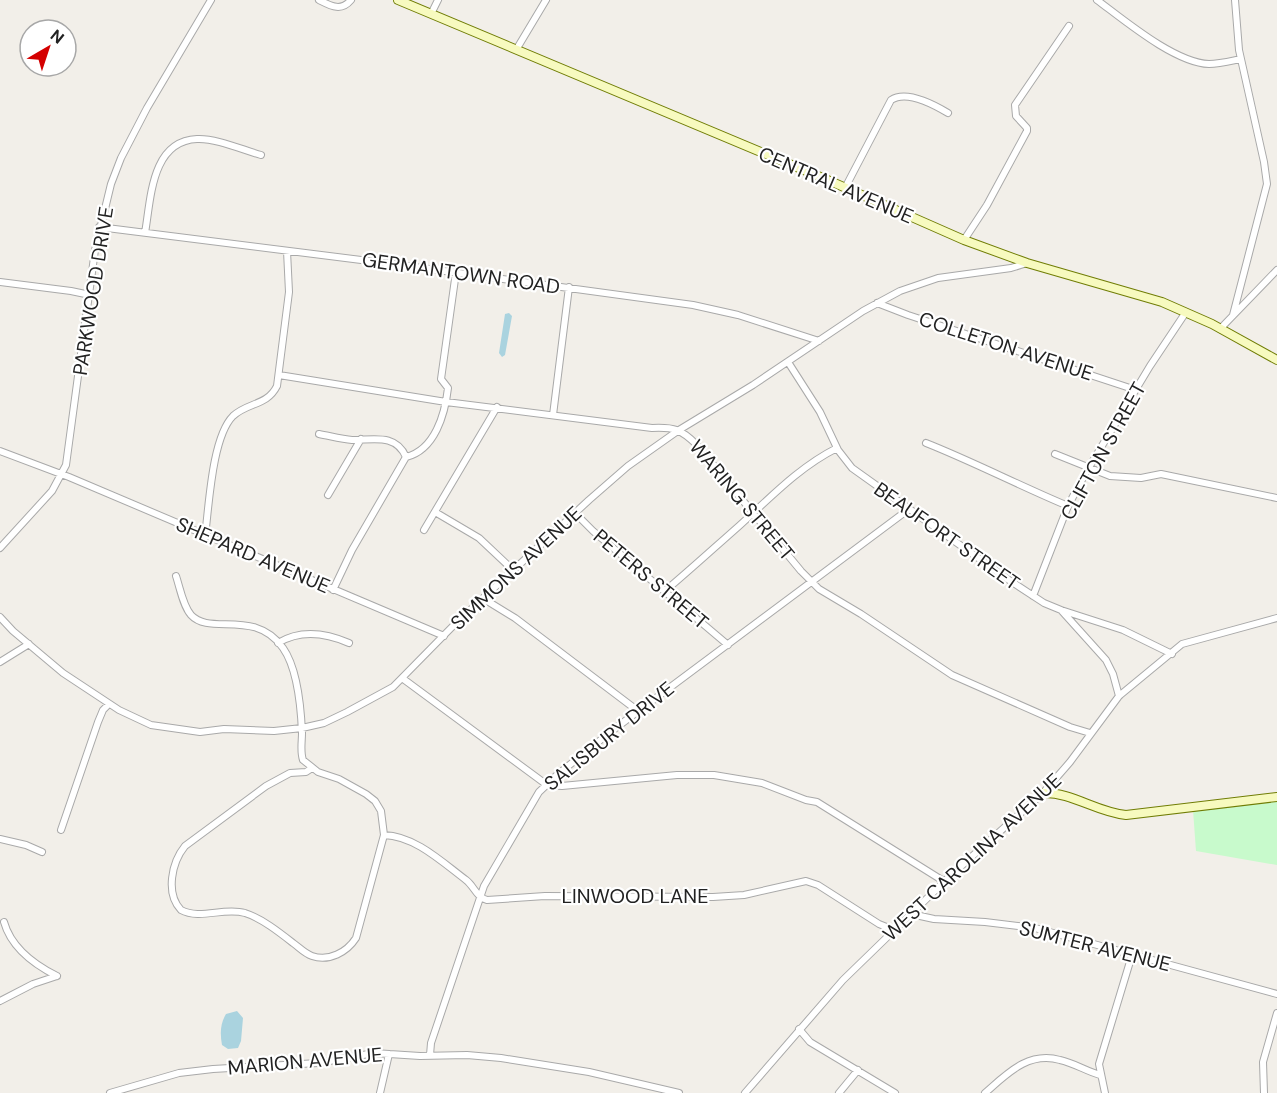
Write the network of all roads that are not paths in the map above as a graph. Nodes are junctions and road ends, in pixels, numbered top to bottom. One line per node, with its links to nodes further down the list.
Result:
1 (211, 0): 16 (street, PARKWOOD DRIVE)
2 (319, 0): 3 (street)
3 (351, 0)
4 (398, 0): 9 (street, CENTRAL AVENUE)
5 (438, 0): 9 (street)
6 (546, 0): 11 (street)
7 (1097, 0): 12 (street)
8 (1235, 0): 12 (street)
9 (431, 14): 11 (street, CENTRAL AVENUE)
10 (1069, 26): 18 (street)
11 (516, 50): 15 (street, CENTRAL AVENUE)
12 (1241, 60): 28 (street)
13 (948, 113): 15 (street)
14 (261, 154): 17 (street)
15 (844, 188): 18 (street, CENTRAL AVENUE)
16 (99, 227): 17 (street, GERMANTOWN ROAD); 25 (street, PARKWOOD DRIVE)
17 (145, 232): 19 (street, GERMANTOWN ROAD)
18 (964, 240): 20 (street, CENTRAL AVENUE)
19 (287, 251): 22 (street, GERMANTOWN ROAD); 33 (street)
20 (1027, 263): 26 (street, SIMMONS AVENUE); 27 (street, CENTRAL AVENUE)
21 (1277, 270): 28 (street)
22 (456, 272): 24 (street, GERMANTOWN ROAD); 35 (street)
23 (0, 282): 25 (street)
24 (569, 287): 30 (street, GERMANTOWN ROAD); 37 (street)
25 (90, 295): 47 (street, PARKWOOD DRIVE)
26 (877, 303): 30 (street, SIMMONS AVENUE); 34 (street, COLLETON AVENUE)
27 (1186, 312): 29 (street, CENTRAL AVENUE); 34 (street, CLIFTON STREET)
28 (1233, 315): 29 (street)
29 (1220, 328): 31 (street, CENTRAL AVENUE)
30 (819, 341): 32 (street, SIMMONS AVENUE)
31 (1277, 360)
32 (788, 362): 38 (street, SIMMONS AVENUE); 42 (street, BEAUFORT STREET)
33 (279, 375): 35 (street, WARING STREET); 56 (street)
34 (1136, 390): 46 (street, CLIFTON STREET)
35 (446, 402): 36 (street, WARING STREET); 45 (street)
36 (496, 407): 37 (street, WARING STREET); 52 (street)
37 (553, 415): 38 (street, WARING STREET)
38 (679, 430): 53 (street, WARING STREET); 54 (street, SIMMONS AVENUE)
39 (320, 434): 40 (street)
40 (361, 439): 45 (street); 48 (street)
41 (926, 443): 50 (street)
42 (837, 448): 51 (street, BEAUFORT STREET); 53 (street)
43 (0, 451): 47 (street, SHEPARD AVENUE)
44 (1055, 454): 46 (street)
45 (406, 458): 61 (street)
46 (1089, 466): 49 (street); 50 (street, CLIFTON STREET)
47 (62, 474): 56 (street, SHEPARD AVENUE); 57 (street, PARKWOOD DRIVE)
48 (328, 495)
49 (1277, 498)
50 (1068, 506): 63 (street, CLIFTON STREET)
51 (909, 509): 60 (street, SALISBURY DRIVE); 63 (street, BEAUFORT STREET)
52 (435, 512): 55 (street); 58 (street)
53 (753, 512): 60 (street, WARING STREET); 62 (street)
54 (575, 513): 58 (street, SIMMONS AVENUE); 62 (street, PETERS STREET)
55 (424, 530)
56 (205, 536): 61 (street, SHEPARD AVENUE)
57 (0, 548)
58 (513, 570): 64 (street, SIMMONS AVENUE)
59 (176, 576): 69 (street)
60 (811, 581): 72 (street, SALISBURY DRIVE); 80 (street, WARING STREET)
61 (333, 590): 68 (street, SHEPARD AVENUE)
62 (665, 591): 72 (street, PETERS STREET)
63 (1033, 596): 65 (street, BEAUFORT STREET)
64 (484, 599): 68 (street, SIMMONS AVENUE); 78 (street)
65 (1061, 610): 73 (street); 76 (street, BEAUFORT STREET)
66 (0, 617): 71 (street, SIMMONS AVENUE)
67 (1277, 618): 73 (street, WEST CAROLINA AVENUE)
68 (444, 636): 75 (street, SIMMONS AVENUE)
69 (278, 643): 70 (street); 79 (street)
70 (350, 643)
71 (29, 644): 74 (street); 77 (street, SIMMONS AVENUE)
72 (728, 645): 78 (street, SALISBURY DRIVE)
73 (1172, 654): 76 (street, WEST CAROLINA AVENUE)
74 (0, 662)
75 (402, 678): 79 (street, SIMMONS AVENUE); 82 (street)
76 (1119, 696): 80 (street, WEST CAROLINA AVENUE)
77 (109, 705): 79 (street, SIMMONS AVENUE); 85 (street)
78 (638, 711): 82 (street, SALISBURY DRIVE)
79 (302, 728): 81 (street)
80 (1090, 733): 83 (street, WEST CAROLINA AVENUE)
81 (312, 768): 86 (street); 86 (street)
82 (547, 785): 89 (street); 90 (street, SALISBURY DRIVE)
83 (1043, 793): 84 (street); 89 (street, WEST CAROLINA AVENUE)
84 (1277, 797)
85 (61, 830)
86 (384, 835): 90 (street)
87 (0, 839): 88 (street)
88 (42, 852)
89 (945, 882): 91 (street, WEST CAROLINA AVENUE)
90 (480, 897): 93 (street, LINWOOD LANE); 100 (street, SALISBURY DRIVE)
91 (910, 914): 93 (street, WEST CAROLINA AVENUE); 94 (street, SUMTER AVENUE)
92 (4, 922): 96 (street)
93 (894, 930): 98 (street, WEST CAROLINA AVENUE)
94 (1132, 955): 95 (street, SUMTER AVENUE); 102 (street)
95 (1277, 994)
96 (0, 1001)
97 (1277, 1013): 111 (street)
98 (799, 1029): 101 (street); 106 (street, WEST CAROLINA AVENUE)
99 (389, 1054): 100 (street, MARION AVENUE); 103 (street, MARION AVENUE); 104 (street)
100 (430, 1055): 105 (street, MARION AVENUE)
101 (858, 1070): 107 (street); 108 (street)
102 (1100, 1075): 109 (street); 110 (street)
103 (110, 1093)
104 (380, 1093)
105 (679, 1093)
106 (745, 1093)
107 (839, 1093)
108 (895, 1093)
109 (985, 1093)
110 (1104, 1093)
111 (1264, 1093)

